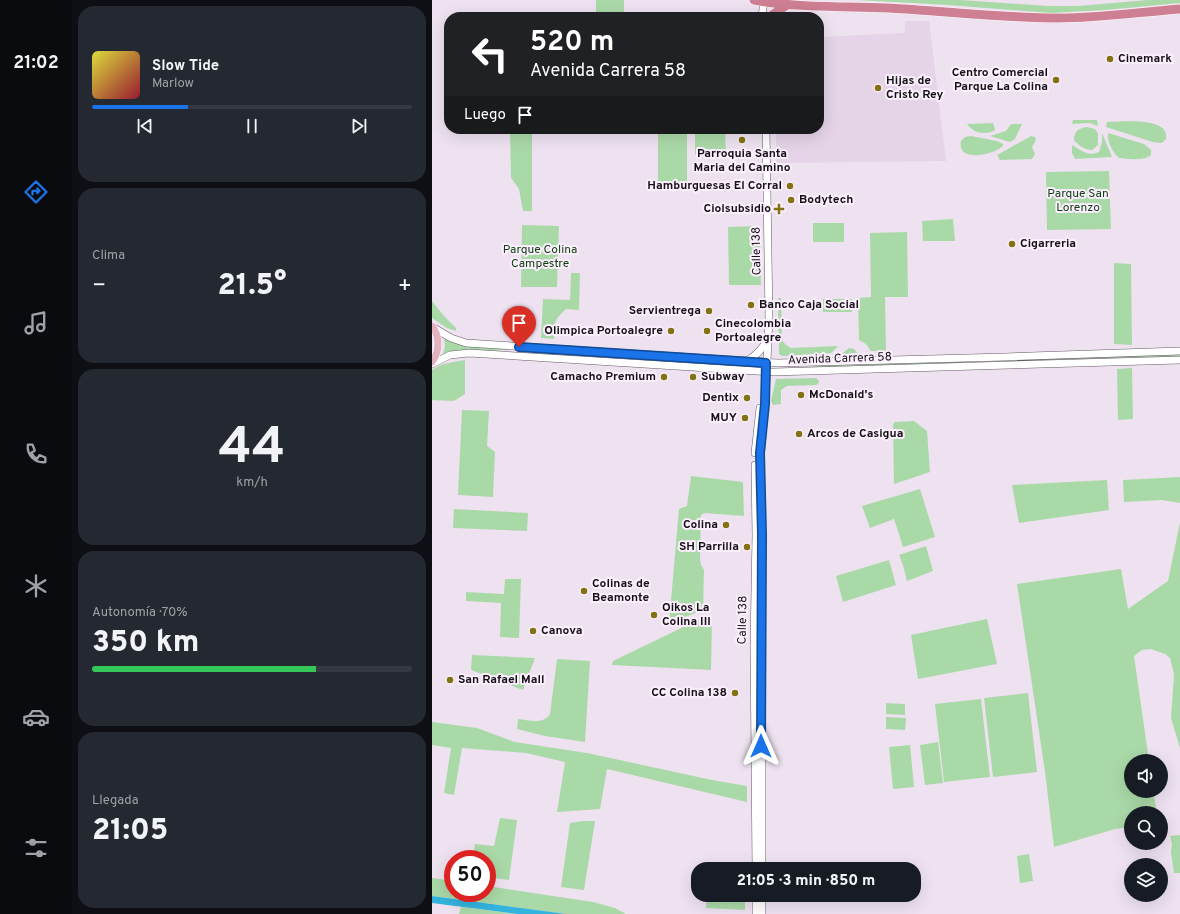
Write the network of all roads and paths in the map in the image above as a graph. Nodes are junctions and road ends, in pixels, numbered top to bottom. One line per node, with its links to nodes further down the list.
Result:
1 (754, 0): 2 (highway)
2 (764, 1): 3 (highway); 5 (main road); 6 (main road)
3 (787, 5): 4 (highway); 7 (highway)
4 (1180, 9)
5 (763, 12)
6 (765, 12)
7 (777, 12)
8 (766, 134): 10 (main road, Calle 138)
9 (433, 327): 13 (main road, Avenida Carrera 58); 14 (main road)
10 (769, 333): 13 (main road); 15 (main road, Calle 138)
11 (1180, 351): 15 (main road, Avenida Carrera 58)
12 (1180, 360): 16 (main road, Avenida Carrera 58)
13 (745, 361): 15 (main road, Avenida Carrera 58)
14 (432, 363): 16 (main road, Avenida Carrera 58)
15 (766, 363): 16 (main road, Calle 138)
16 (766, 372): 17 (main road, Calle 138); 18 (main road, Calle 138)
17 (756, 862)
18 (762, 862)
19 (756, 902): 21 (main road)
20 (762, 902): 22 (main road)
21 (756, 914)
22 (762, 914)

